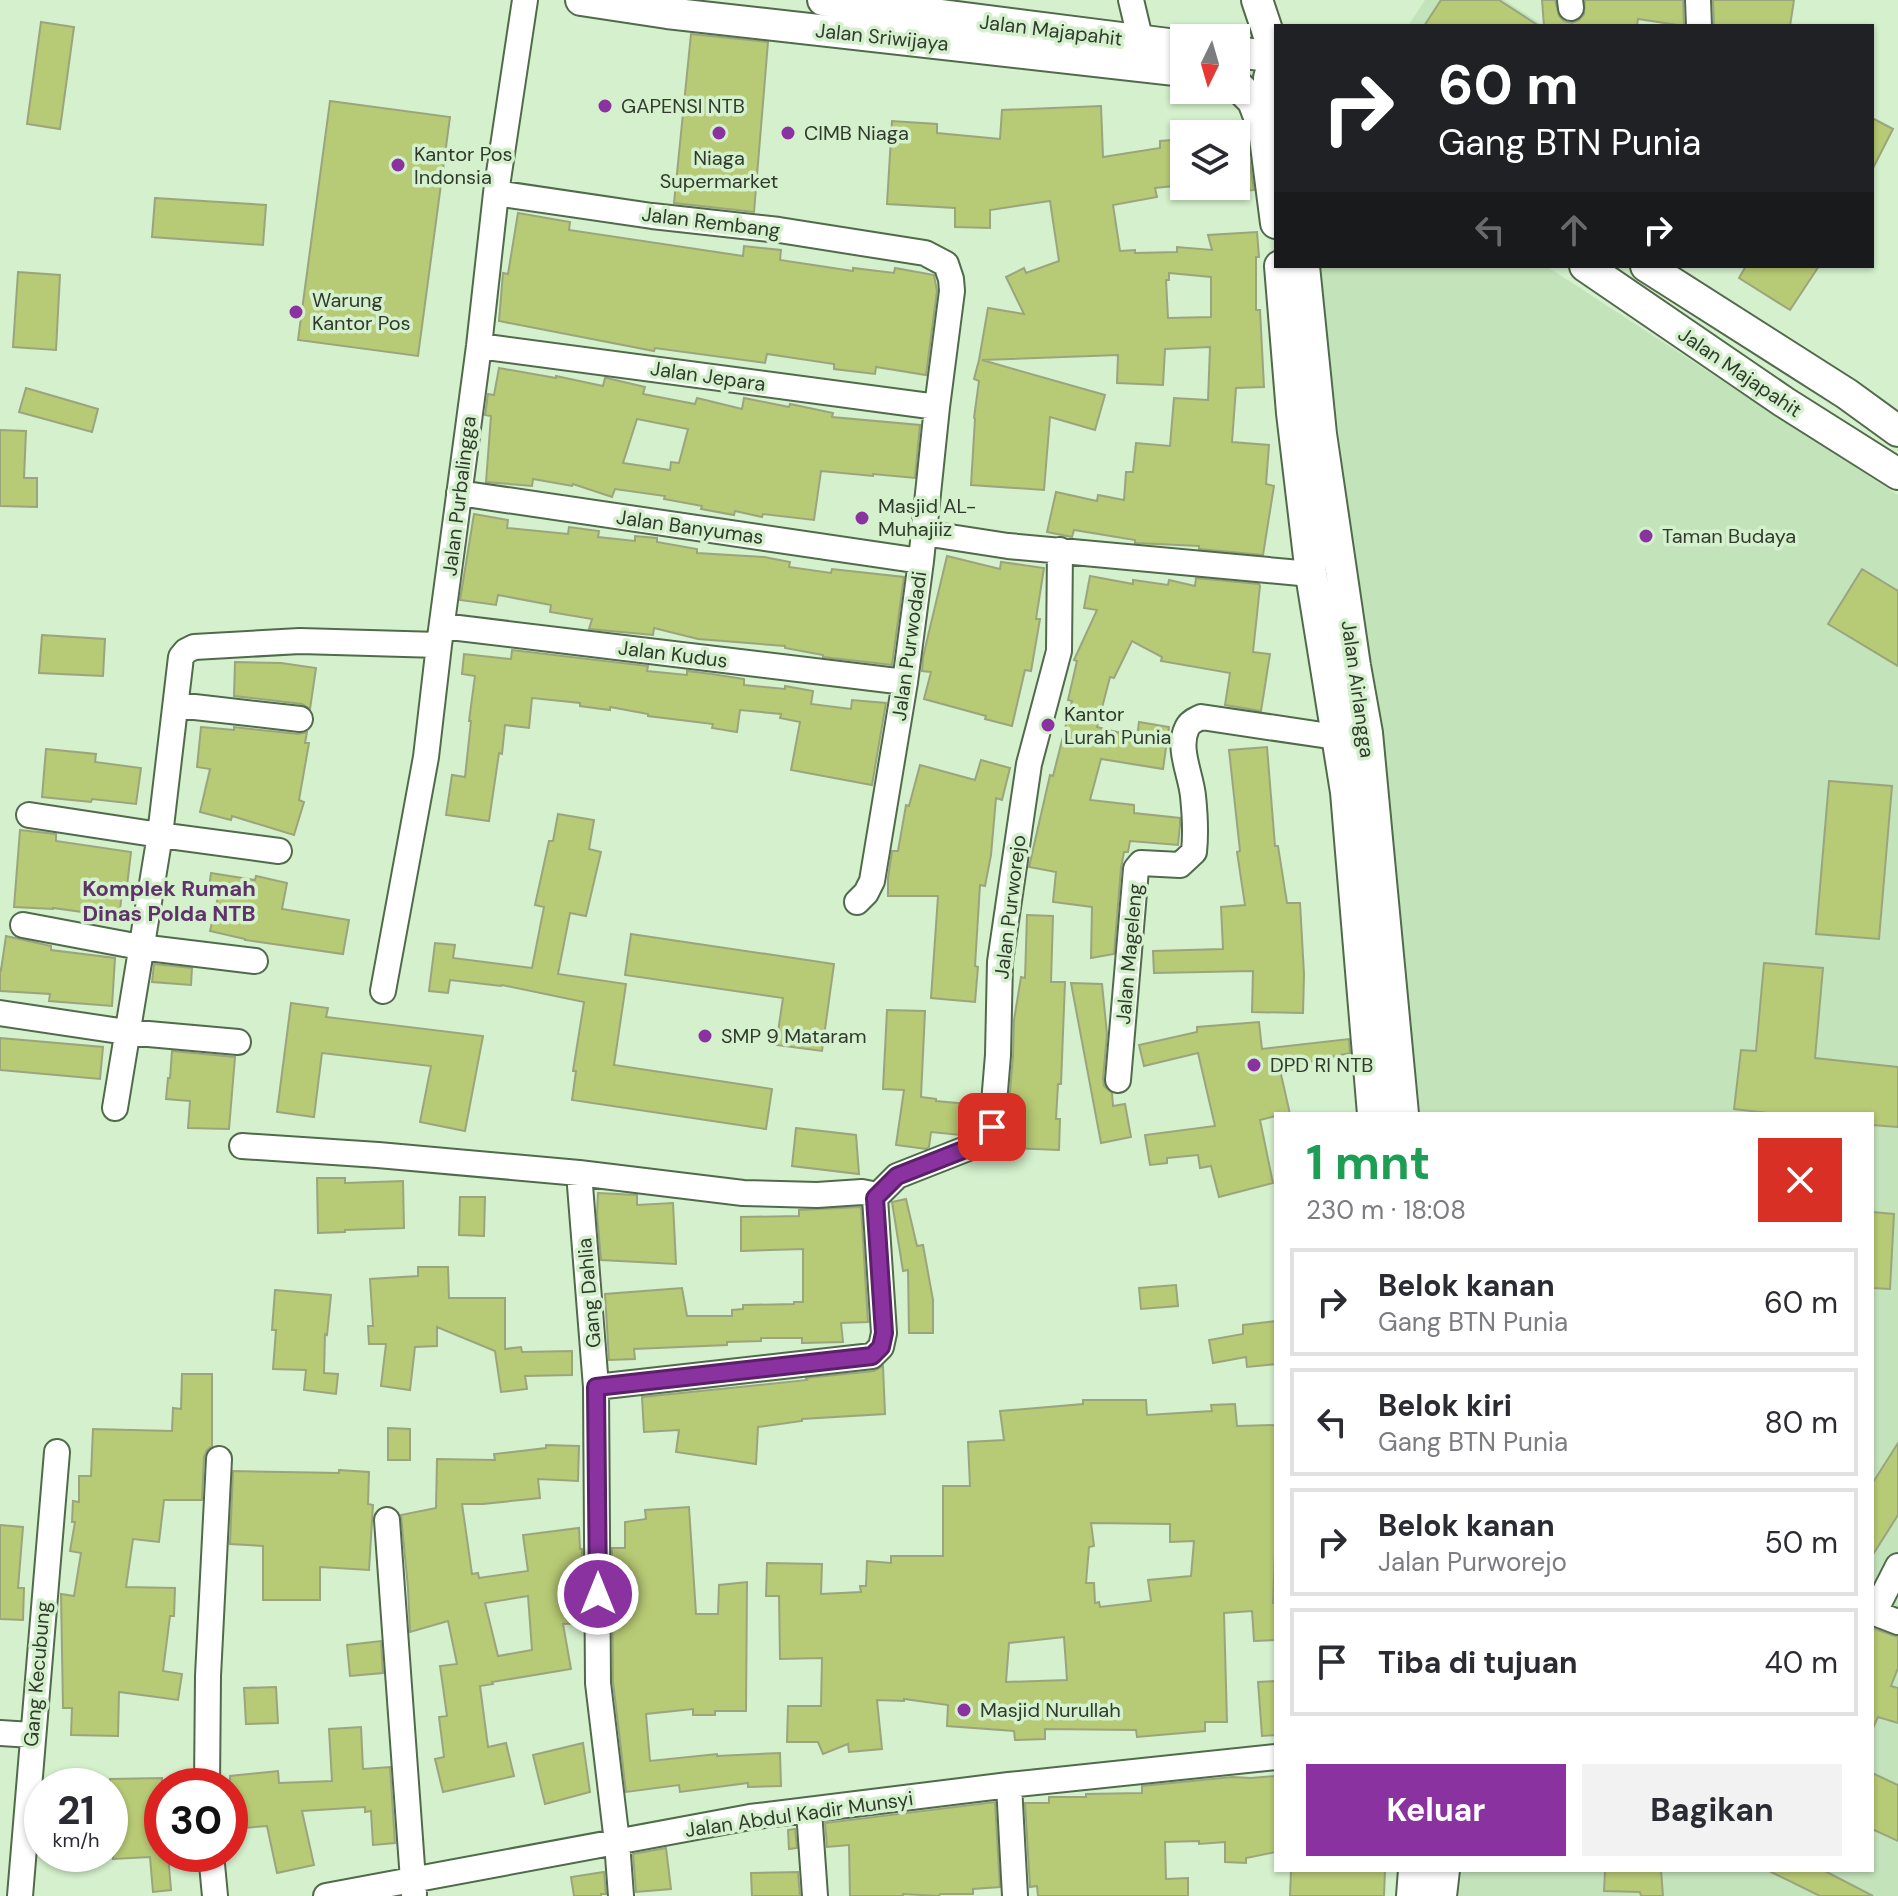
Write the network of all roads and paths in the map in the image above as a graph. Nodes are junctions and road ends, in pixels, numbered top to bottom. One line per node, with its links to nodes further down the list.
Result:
1 (525, 0): 16 (street, Jalan Purbalingga)
2 (581, 0): 12 (main road, Jalan Sriwijaya)
3 (823, 0): 8 (main road, Jalan Majapahit)
4 (1131, 0): 8 (street)
5 (1698, 0): 7 (street)
6 (1257, 3): 11 (main road)
7 (1699, 24)
8 (1141, 42): 9 (main road, Jalan Majapahit)
9 (1170, 45)
10 (1250, 57): 11 (main road)
11 (1274, 65): 13 (main road); 15 (main road)
12 (1170, 69)
13 (1250, 72)
14 (1250, 98): 15 (main road)
15 (1269, 164): 17 (main road)
16 (496, 193): 18 (street, Jalan Rembang); 23 (street, Jalan Purbalingga)
17 (1274, 206)
18 (925, 253): 24 (street, Jalan Purwodadi)
19 (1280, 268): 31 (main road, Jalan Airlangga)
20 (1304, 268): 36 (main road, Jalan Airlangga)
21 (1588, 268): 26 (main road, Jalan Majapahit)
22 (1649, 268): 25 (main road, Jalan Majapahit)
23 (479, 346): 24 (street, Jalan Jepara); 27 (street, Jalan Purbalingga)
24 (937, 407): 28 (street, Jalan Purwodadi)
25 (1898, 431)
26 (1898, 474)
27 (459, 493): 30 (street, Jalan Banyumas); 32 (street, Jalan Purbalingga)
28 (924, 533): 29 (street); 30 (street, Jalan Purwodadi)
29 (1060, 550): 31 (street); 55 (street, Jalan Purworejo)
30 (921, 561): 33 (street, Jalan Purwodadi)
31 (1311, 574): 37 (main road, Jalan Airlangga)
32 (440, 635): 33 (street, Jalan Kudus); 34 (street, Jalan Kudus); 45 (street, Jalan Purbalingga)
33 (905, 682): 41 (street, Jalan Purwodadi)
34 (177, 705): 35 (street); 39 (street, Jalan Kudus)
35 (300, 719)
36 (1367, 733): 37 (street, Jalan Mageleng); 52 (main road, Jalan Airlangga)
37 (1336, 737): 49 (street, Jalan Mageleng); 51 (main road, Jalan Airlangga)
38 (29, 815): 39 (street)
39 (160, 835): 40 (street); 43 (street, Jalan Kudus)
40 (279, 851)
41 (857, 902)
42 (23, 925): 43 (street)
43 (140, 947): 44 (street); 47 (street, Jalan Kudus)
44 (255, 961)
45 (383, 991)
46 (0, 1013): 47 (street)
47 (126, 1032): 48 (street); 50 (street, Jalan Kudus)
48 (238, 1042)
49 (1118, 1080)
50 (115, 1108)
51 (1373, 1112)
52 (1403, 1112)
53 (242, 1146): 54 (street)
54 (579, 1173): 55 (street); 56 (street, Gang Dahlia)
55 (869, 1195): 56 (street)
56 (596, 1387): 70 (street, Gang Dahlia)
57 (57, 1452): 65 (street, Gang Kecubung)
58 (219, 1459): 67 (street)
59 (387, 1520): 74 (street)
60 (1898, 1566): 61 (street)
61 (1874, 1611)
62 (1874, 1613): 63 (street)
63 (1898, 1622)
64 (0, 1733): 65 (street)
65 (32, 1735): 75 (street, Gang Kecubung)
66 (1274, 1757): 68 (street, Jalan Abdul Kadir Munsyi)
67 (207, 1768)
68 (1009, 1785): 69 (street, Jalan Abdul Kadir Munsyi); 80 (street)
69 (809, 1811): 70 (street, Jalan Abdul Kadir Munsyi); 79 (street)
70 (617, 1842): 74 (street, Jalan Abdul Kadir Munsyi); 78 (street, Gang Dahlia)
71 (213, 1872): 76 (street)
72 (1414, 1872): 81 (main road)
73 (1444, 1872): 82 (main road)
74 (413, 1888): 77 (street, Jalan Abdul Kadir Munsyi)
75 (20, 1896)
76 (215, 1896)
77 (326, 1896)
78 (621, 1896)
79 (815, 1896)
80 (1015, 1896)
81 (1412, 1896)
82 (1441, 1896)

